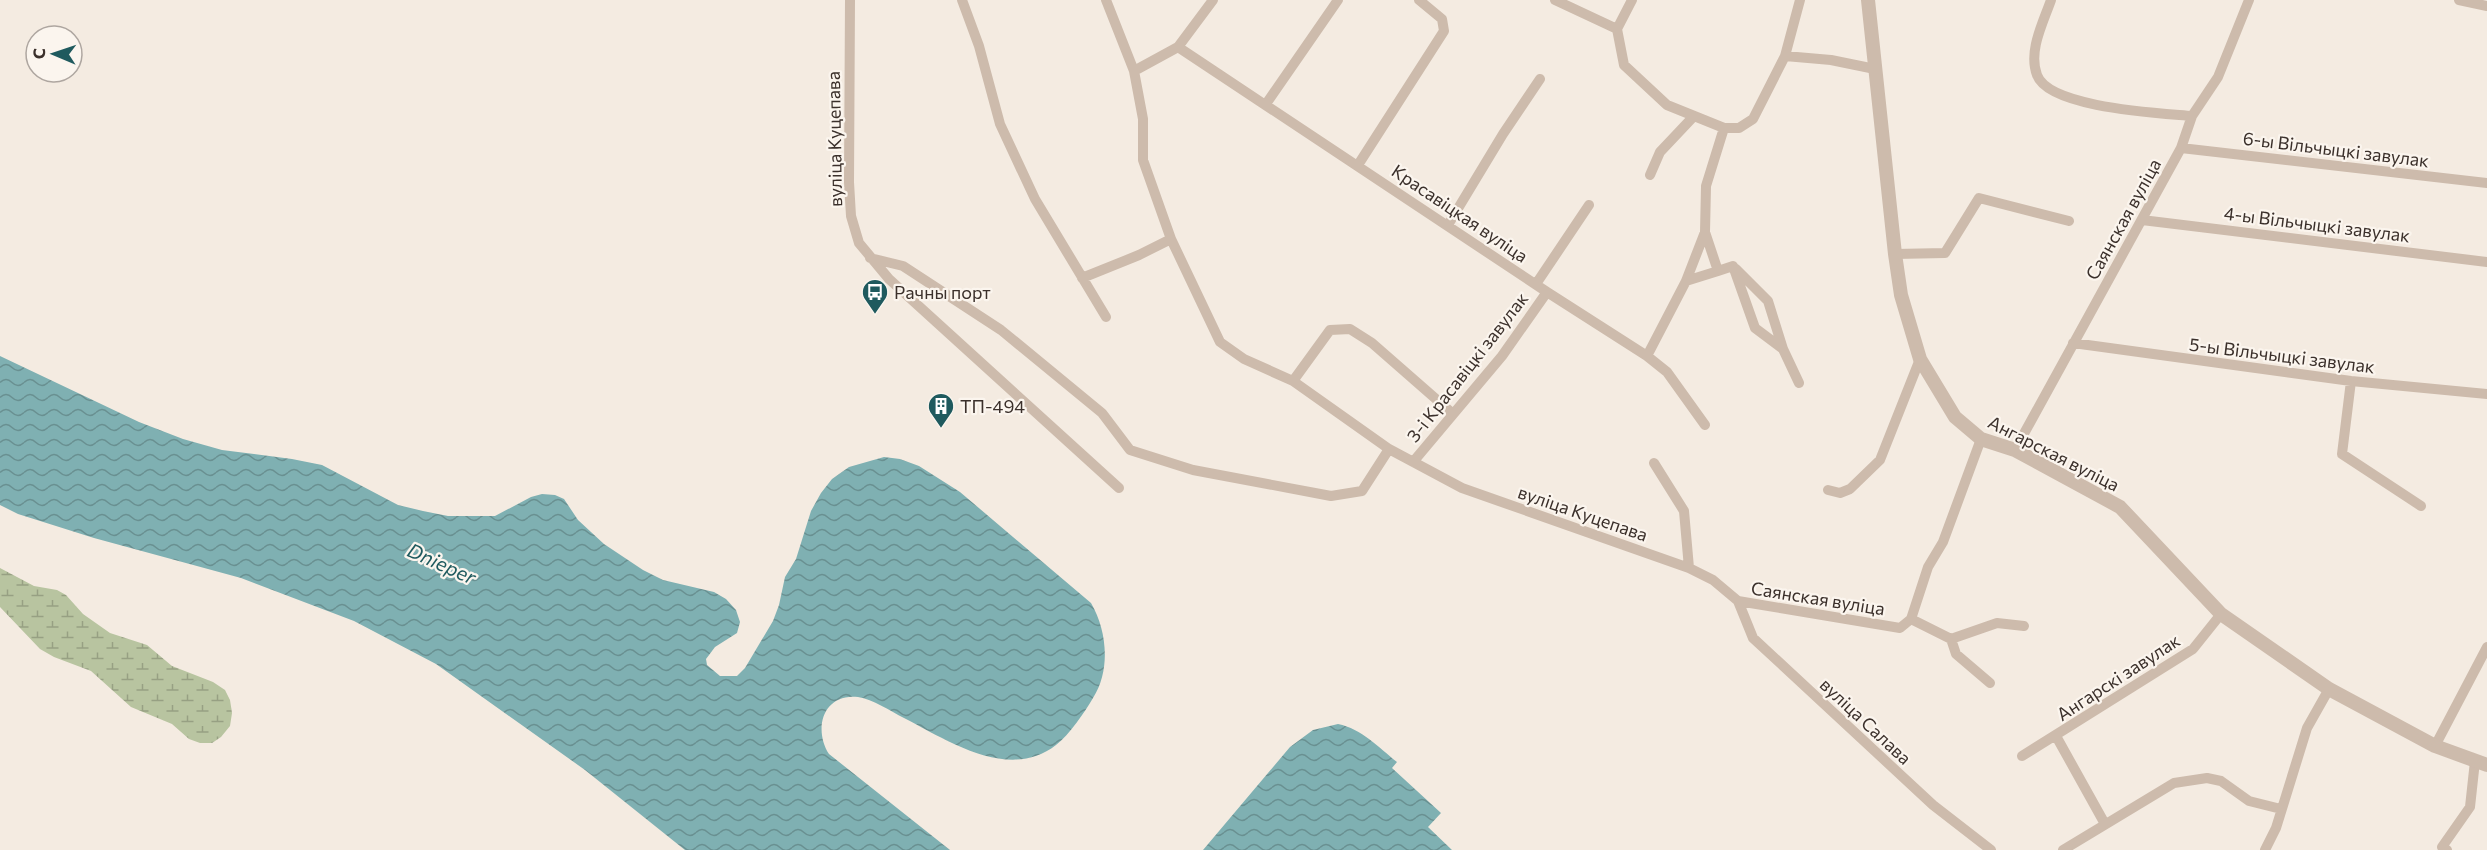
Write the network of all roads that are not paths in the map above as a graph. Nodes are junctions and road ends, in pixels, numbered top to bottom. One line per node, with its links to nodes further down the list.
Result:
1 (850, 0): 36 (street, вуліца Куцепава)
2 (962, 0): 40 (street)
3 (1107, 0): 19 (street, вуліца Куцепава)
4 (1213, 0): 16 (street)
5 (1338, 0): 21 (street)
6 (1419, 0): 26 (street)
7 (1555, 0): 15 (street)
8 (1632, 0): 15 (street)
9 (1800, 0): 17 (street)
10 (1868, 0): 18 (street, Ангарская вуліца)
11 (2051, 0): 23 (street)
12 (2249, 0): 23 (street, Саянская вуліца)
13 (2459, 0): 14 (street)
14 (2487, 6)
15 (1617, 29): 22 (street)
16 (1178, 47): 19 (street); 21 (street, Красавіцкая вуліца)
17 (1785, 56): 18 (street); 24 (street)
18 (1875, 69): 35 (street, Ангарская вуліца)
19 (1134, 71): 34 (street, вуліца Куцепава)
20 (1540, 79): 32 (street)
21 (1266, 104): 26 (street, Красавіцкая вуліца)
22 (1694, 116): 24 (street); 27 (street)
23 (2192, 116): 25 (street, Саянская вуліца)
24 (1724, 128): 33 (street)
25 (2181, 148): 28 (street, 6-ы Вільчыцкі завулак); 31 (street, Саянская вуліца)
26 (1358, 165): 32 (street, Красавіцкая вуліца)
27 (1650, 175)
28 (2487, 183)
29 (1589, 205): 42 (street, 3-і Красавіцкі завулак)
30 (2069, 220): 35 (street)
31 (2142, 220): 37 (street, 4-ы Вільчыцкі завулак); 45 (street, Саянская вуліца)
32 (1448, 225): 42 (street, Красавіцкая вуліца)
33 (1705, 232): 39 (street); 41 (street)
34 (1171, 239): 40 (street); 49 (street, вуліца Куцепава)
35 (1895, 254): 48 (street, Ангарская вуліца)
36 (870, 258): 56 (street); 60 (street, вуліца Куцепава)
37 (2487, 262)
38 (1733, 266): 39 (street); 46 (street); 46 (street)
39 (1718, 271): 41 (street)
40 (1082, 278): 44 (street)
41 (1686, 281): 47 (street)
42 (1536, 284): 43 (street, Красавіцкая вуліца)
43 (1547, 292): 47 (street, Красавіцкая вуліца); 53 (street, 3-і Красавіцкі завулак)
44 (1106, 317)
45 (2073, 343): 50 (street, 5-ы Вільчыцкі завулак); 57 (street, Саянская вуліца)
46 (1783, 349): 51 (street)
47 (1647, 356): 54 (street, Красавіцкая вуліца)
48 (1920, 359): 55 (street, Ангарская вуліца); 61 (street)
49 (1293, 381): 53 (street); 56 (street, вуліца Куцепава)
50 (2351, 381): 52 (street, 5-ы Вільчыцкі завулак); 62 (street)
51 (1798, 383)
52 (2487, 394)
53 (1452, 413): 58 (street, 3-і Красавіцкі завулак)
54 (1705, 425)
55 (1981, 439): 57 (street, Ангарская вуліца); 66 (street)
56 (1389, 449): 58 (street, вуліца Куцепава)
57 (2015, 450): 65 (street, Ангарская вуліца)
58 (1413, 462): 63 (street, вуліца Куцепава)
59 (1654, 463): 63 (street)
60 (1119, 488)
61 (1828, 489)
62 (2421, 506)
63 (1689, 568): 64 (street, вуліца Куцепава)
64 (1738, 601): 66 (street, Саянская вуліца); 79 (street, вуліца Салава)
65 (2221, 614): 71 (street, Ангарская вуліца); 72 (street, Ангарскі завулак)
66 (1911, 619): 68 (street)
67 (2024, 626): 68 (street)
68 (1951, 639): 70 (street)
69 (2487, 647): 73 (street)
70 (1990, 684)
71 (2330, 689): 73 (street, Ангарская вуліца); 76 (street)
72 (2056, 736): 74 (street, Ангарскі завулак); 77 (street)
73 (2435, 746): 75 (street, Ангарская вуліца)
74 (2022, 756)
75 (2481, 763): 78 (street)
76 (2281, 809): 77 (street); 81 (street)
77 (2105, 824): 80 (street)
78 (2442, 849)
79 (1991, 850)
80 (2063, 850)
81 (2265, 850)

